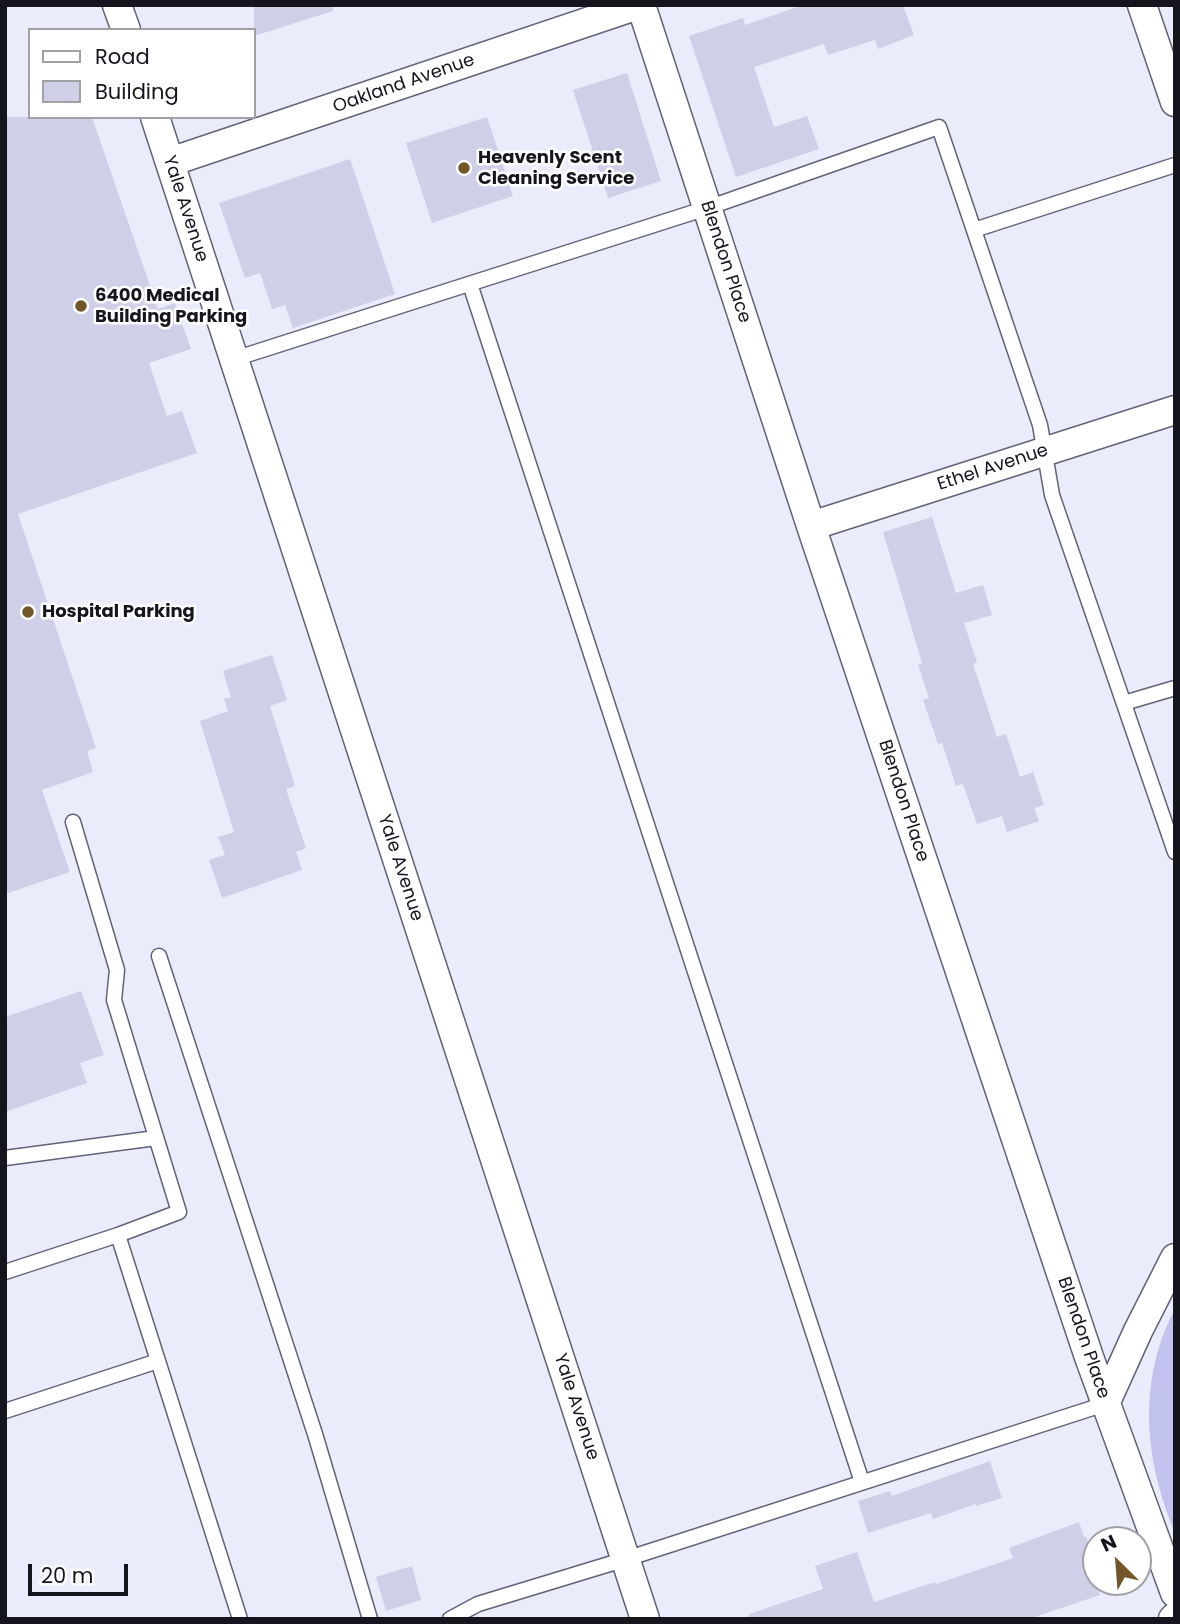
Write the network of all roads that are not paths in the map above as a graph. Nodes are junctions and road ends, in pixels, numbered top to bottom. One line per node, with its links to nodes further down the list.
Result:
1 (117, 5): 4 (street)
2 (639, 5): 7 (street, Oakland Avenue); 9 (street, Blendon Place)
3 (1142, 5): 5 (street)
4 (124, 28)
5 (1175, 102)
6 (156, 119): 7 (street, Yale Avenue)
7 (170, 162): 12 (street, Yale Avenue)
8 (1175, 165): 10 (lane)
9 (707, 208): 10 (lane); 11 (lane); 15 (street, Blendon Place)
10 (974, 230): 14 (lane)
11 (470, 284): 12 (lane); 29 (lane)
12 (234, 359): 30 (street, Yale Avenue)
13 (1175, 410): 14 (street, Ethel Avenue)
14 (1045, 451): 15 (street, Ethel Avenue); 17 (lane)
15 (811, 526): 27 (street, Blendon Place)
16 (1175, 688): 17 (lane)
17 (1124, 703): 19 (lane)
18 (72, 822): 21 (lane)
19 (1175, 852)
20 (159, 956): 33 (lane)
21 (156, 1138): 22 (lane); 23 (lane)
22 (5, 1158)
23 (118, 1235): 25 (lane); 26 (lane)
24 (1175, 1258): 27 (street)
25 (5, 1272)
26 (158, 1361): 28 (lane); 32 (lane)
27 (1105, 1404): 29 (lane); 31 (street, Blendon Place)
28 (5, 1411)
29 (862, 1482): 30 (lane)
30 (625, 1559): 34 (lane); 35 (street, Yale Avenue)
31 (1175, 1593)
32 (240, 1619)
33 (370, 1619)
34 (450, 1619)
35 (645, 1619)

